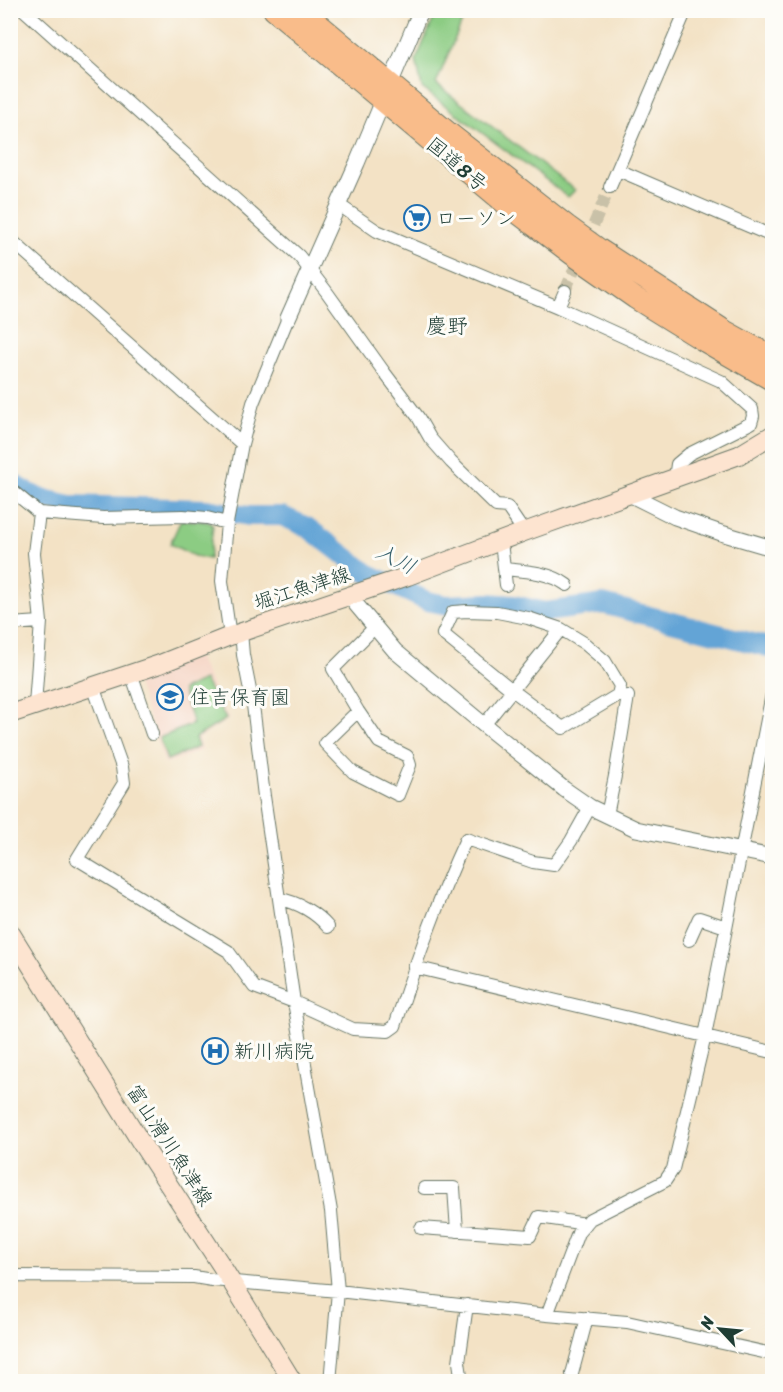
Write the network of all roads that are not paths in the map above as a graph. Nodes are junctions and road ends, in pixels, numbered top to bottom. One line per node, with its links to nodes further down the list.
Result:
1 (24, 10): 12 (street)
2 (274, 10): 6 (highway, 国道8号)
3 (302, 10): 6 (highway, 国道8号)
4 (421, 10): 6 (street)
5 (686, 10): 7 (street)
6 (386, 93): 9 (street); 16 (highway, 国道8号); 17 (highway, 国道8号)
7 (618, 170): 8 (street); 10 (street)
8 (610, 187)
9 (339, 205): 12 (street); 14 (street)
10 (772, 236)
11 (10, 238): 19 (street)
12 (309, 269): 15 (street); 25 (street)
13 (565, 291): 14 (street)
14 (558, 307): 20 (street)
15 (288, 318): 19 (street)
16 (772, 357)
17 (772, 380)
18 (772, 435): 20 (main road, 堀江魚津線)
19 (242, 444): 24 (street)
20 (675, 478): 22 (main road, 堀江魚津線)
21 (10, 489): 23 (street)
22 (629, 494): 25 (main road, 堀江魚津線); 27 (street)
23 (39, 513): 24 (street); 32 (street)
24 (227, 523): 36 (street)
25 (524, 532): 26 (main road, 堀江魚津線)
26 (501, 542): 28 (street); 31 (main road, 堀江魚津線)
27 (772, 548)
28 (504, 569): 29 (street); 30 (street)
29 (506, 585)
30 (567, 585)
31 (349, 596): 34 (street); 36 (main road, 堀江魚津線)
32 (41, 622): 33 (street); 42 (street)
33 (10, 624)
34 (375, 627): 43 (street); 45 (street)
35 (561, 629): 39 (street); 39 (street); 39 (street)
36 (236, 634): 37 (main road, 堀江魚津線); 51 (street)
37 (131, 673): 38 (main road, 堀江魚津線); 46 (street)
38 (93, 686): 42 (main road, 堀江魚津線); 57 (street)
39 (512, 690): 45 (street)
40 (772, 694): 49 (street)
41 (628, 696): 48 (street)
42 (35, 705): 44 (main road, 堀江魚津線)
43 (358, 711): 43 (street)
44 (10, 714)
45 (484, 725): 47 (street)
46 (152, 734)
47 (590, 807): 48 (street); 56 (street)
48 (607, 815): 49 (street)
49 (741, 851): 50 (street); 53 (street)
50 (772, 857)
51 (279, 898): 52 (street); 57 (street)
52 (328, 927)
53 (726, 927): 55 (street); 58 (street)
54 (11, 934): 65 (main road, 富山滑川魚津線)
55 (688, 940)
56 (414, 967): 57 (street); 58 (street)
57 (294, 1002): 66 (street)
58 (705, 1036): 59 (street); 61 (street)
59 (772, 1052)
60 (424, 1188): 63 (street)
61 (586, 1224): 63 (street); 69 (street)
62 (421, 1228): 63 (street)
63 (457, 1231)
64 (11, 1276): 65 (street); 67 (street)
65 (232, 1282): 66 (street); 73 (main road, 富山滑川魚津線)
66 (338, 1291): 68 (street); 74 (street)
67 (10, 1294)
68 (467, 1305): 69 (street); 75 (street)
69 (547, 1315): 70 (street)
70 (587, 1318): 71 (street); 72 (street)
71 (772, 1354)
72 (572, 1374)
73 (293, 1382)
74 (330, 1382)
75 (462, 1382)

